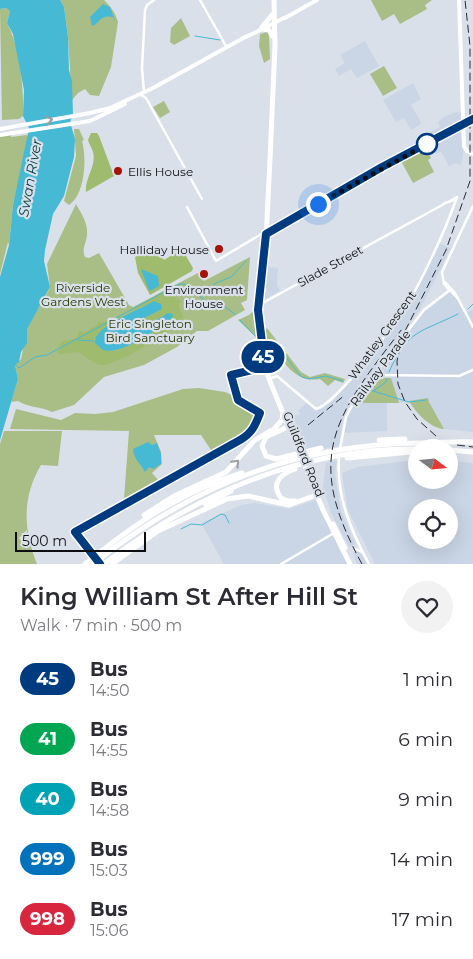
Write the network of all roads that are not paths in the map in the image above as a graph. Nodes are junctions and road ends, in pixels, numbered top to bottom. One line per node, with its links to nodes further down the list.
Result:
1 (154, 0): 14 (street)
2 (200, 0): 11 (street)
3 (273, 0): 6 (highway, Guildford Road); 7 (highway, Guildford Road)
4 (317, 0): 7 (main road)
5 (459, 0): 16 (main road)
6 (272, 15): 7 (highway, Guildford Road); 8 (highway)
7 (273, 23): 8 (main road); 10 (highway, Guildford Road); 12 (highway, Guildford Road)
8 (262, 28): 9 (main road); 10 (highway)
9 (247, 36): 11 (main road); 13 (main road)
10 (272, 36): 12 (highway, Guildford Road)
11 (226, 46): 13 (main road)
12 (274, 49): 24 (highway, Guildford Road)
13 (219, 50): 14 (main road)
14 (145, 94): 17 (main road, one-way to 14); 18 (main road); 21 (street)
15 (473, 118): 16 (main road)
16 (462, 125): 19 (main road); 26 (main road)
17 (0, 128)
18 (0, 135)
19 (473, 154)
20 (456, 198): 29 (street, Slade Street); 33 (street, Whatley Crescent)
21 (202, 199)
22 (473, 206): 28 (street)
23 (187, 207): 27 (street)
24 (266, 208): 25 (highway, Guildford Road); 27 (highway, Guildford Road)
25 (267, 222): 26 (main road); 27 (highway, Guildford Road)
26 (274, 228): 27 (main road)
27 (265, 234): 29 (highway, Guildford Road)
28 (452, 291): 30 (street); 32 (street, Railway Parade)
29 (259, 305): 33 (highway, Guildford Road)
30 (473, 327)
31 (473, 370): 32 (street)
32 (376, 372): 54 (street, Railway Parade)
33 (271, 378): 34 (highway, Guildford Road); 35 (highway, Guildford Road)
34 (282, 409): 35 (highway, Guildford Road); 36 (highway)
35 (290, 424): 36 (highway); 37 (highway, Guildford Road); 47 (highway, Guildford Road)
36 (277, 429): 37 (highway); 42 (highway); 51 (highway, one-way to 36)
37 (293, 436): 46 (highway, Guildford Road)
38 (473, 442): 42 (highway)
39 (458, 451): 41 (highway)
40 (408, 452): 44 (highway)
41 (473, 452)
42 (295, 456): 43 (highway)
43 (284, 462): 51 (highway); 55 (highway)
44 (299, 466): 45 (highway); 48 (highway)
45 (258, 478): 50 (highway); 57 (highway)
46 (314, 486): 47 (highway, Guildford Road); 48 (highway)
47 (318, 493): 48 (highway); 49 (highway, Guildford Road); 52 (highway, Guildford Road)
48 (308, 498): 49 (highway); 50 (highway)
49 (324, 510): 52 (highway, Guildford Road)
50 (164, 528): 58 (highway)
51 (121, 534): 55 (highway)
52 (336, 534): 59 (street); 60 (highway, Guildford Road)
53 (356, 549): 54 (street)
54 (364, 553): 61 (street, Railway Parade)
55 (91, 562): 56 (highway)
56 (84, 564)
57 (104, 564)
58 (112, 564)
59 (281, 564)
60 (352, 564)
61 (370, 564)

